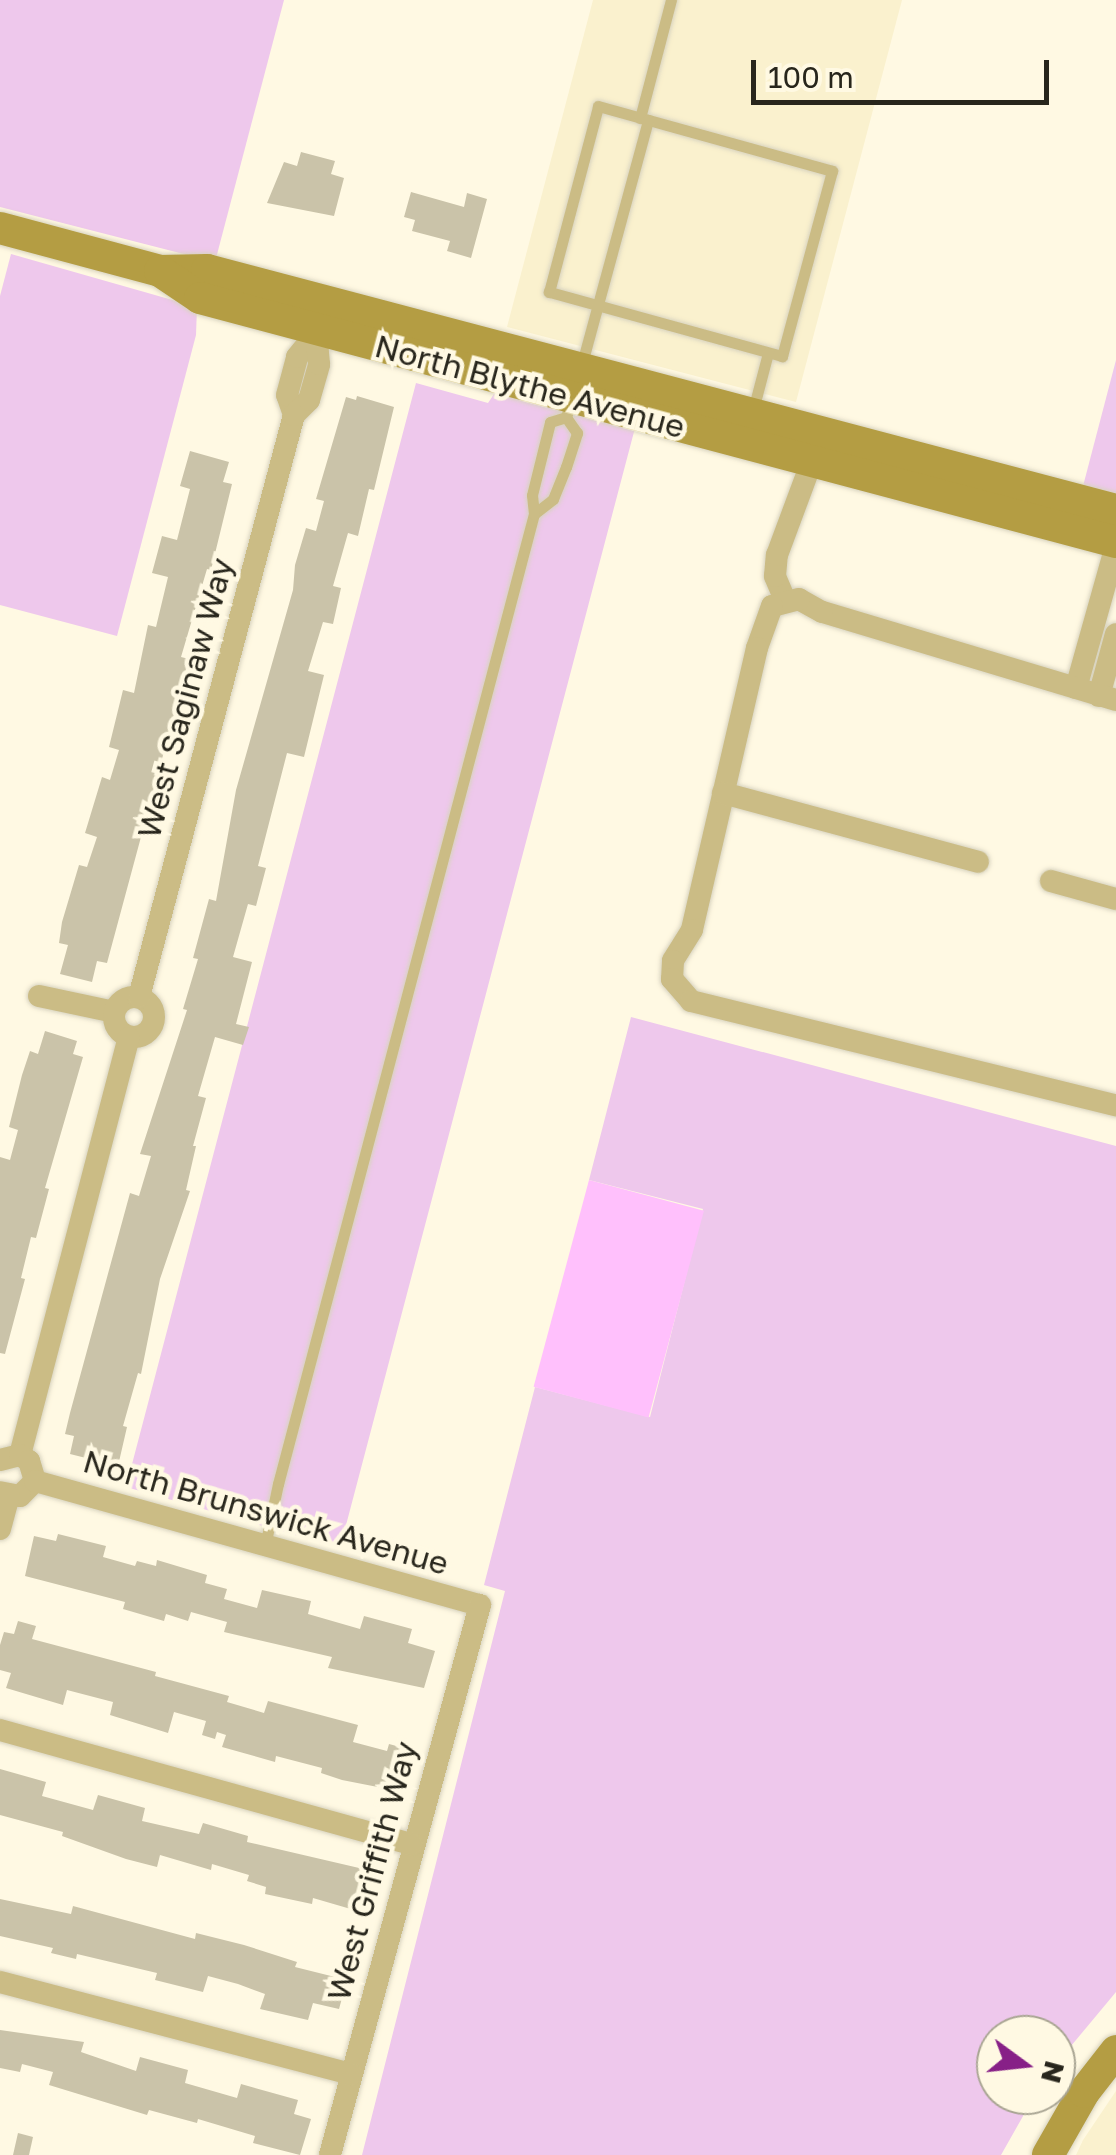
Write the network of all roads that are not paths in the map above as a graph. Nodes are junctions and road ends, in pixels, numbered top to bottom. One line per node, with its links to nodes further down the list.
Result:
1 (672, 0): 2 (lane)
2 (644, 119): 5 (lane); 5 (lane); 8 (lane)
3 (0, 228): 4 (street, North Blythe Avenue)
4 (160, 271): 6 (street, North Blythe Avenue); 7 (street, North Blythe Avenue)
5 (598, 306): 8 (lane); 9 (lane)
6 (316, 328): 7 (street, North Blythe Avenue); 9 (street, North Blythe Avenue); 27 (street, West Saginaw Way)
7 (502, 348): 9 (street, North Blythe Avenue)
8 (768, 353): 10 (lane)
9 (573, 394): 10 (street, North Blythe Avenue); 11 (lane); 13 (lane)
10 (749, 428): 12 (street, North Blythe Avenue); 14 (street, North Blythe Avenue)
11 (540, 461): 13 (lane); 15 (lane)
12 (812, 461): 16 (street, North Blythe Avenue); 17 (street)
13 (566, 468): 15 (lane)
14 (1116, 510)
15 (534, 514): 35 (lane)
16 (1116, 544): 18 (street)
17 (784, 600): 20 (street); 22 (street)
18 (1105, 624): 20 (street)
19 (1116, 634): 21 (street)
20 (1076, 688): 21 (street)
21 (1107, 698)
22 (723, 794): 23 (street); 30 (street)
23 (978, 862)
24 (1051, 880): 25 (street)
25 (1116, 899)
26 (38, 996): 28 (street)
27 (140, 997): 28 (street); 29 (street)
28 (114, 1012): 29 (street)
29 (129, 1038): 31 (street)
30 (1116, 1105)
31 (10, 1458): 32 (street)
32 (34, 1481): 33 (street); 35 (street, North Brunswick Avenue)
33 (4, 1494): 34 (street)
34 (0, 1528)
35 (266, 1546): 36 (street, North Brunswick Avenue)
36 (480, 1606): 38 (street, West Griffith Way)
37 (0, 1730): 38 (street)
38 (412, 1844): 41 (street, West Griffith Way)
39 (0, 1982): 41 (street)
40 (1116, 2051): 43 (street)
41 (351, 2074): 42 (street, West Griffith Way)
42 (330, 2155)
43 (1048, 2155)

